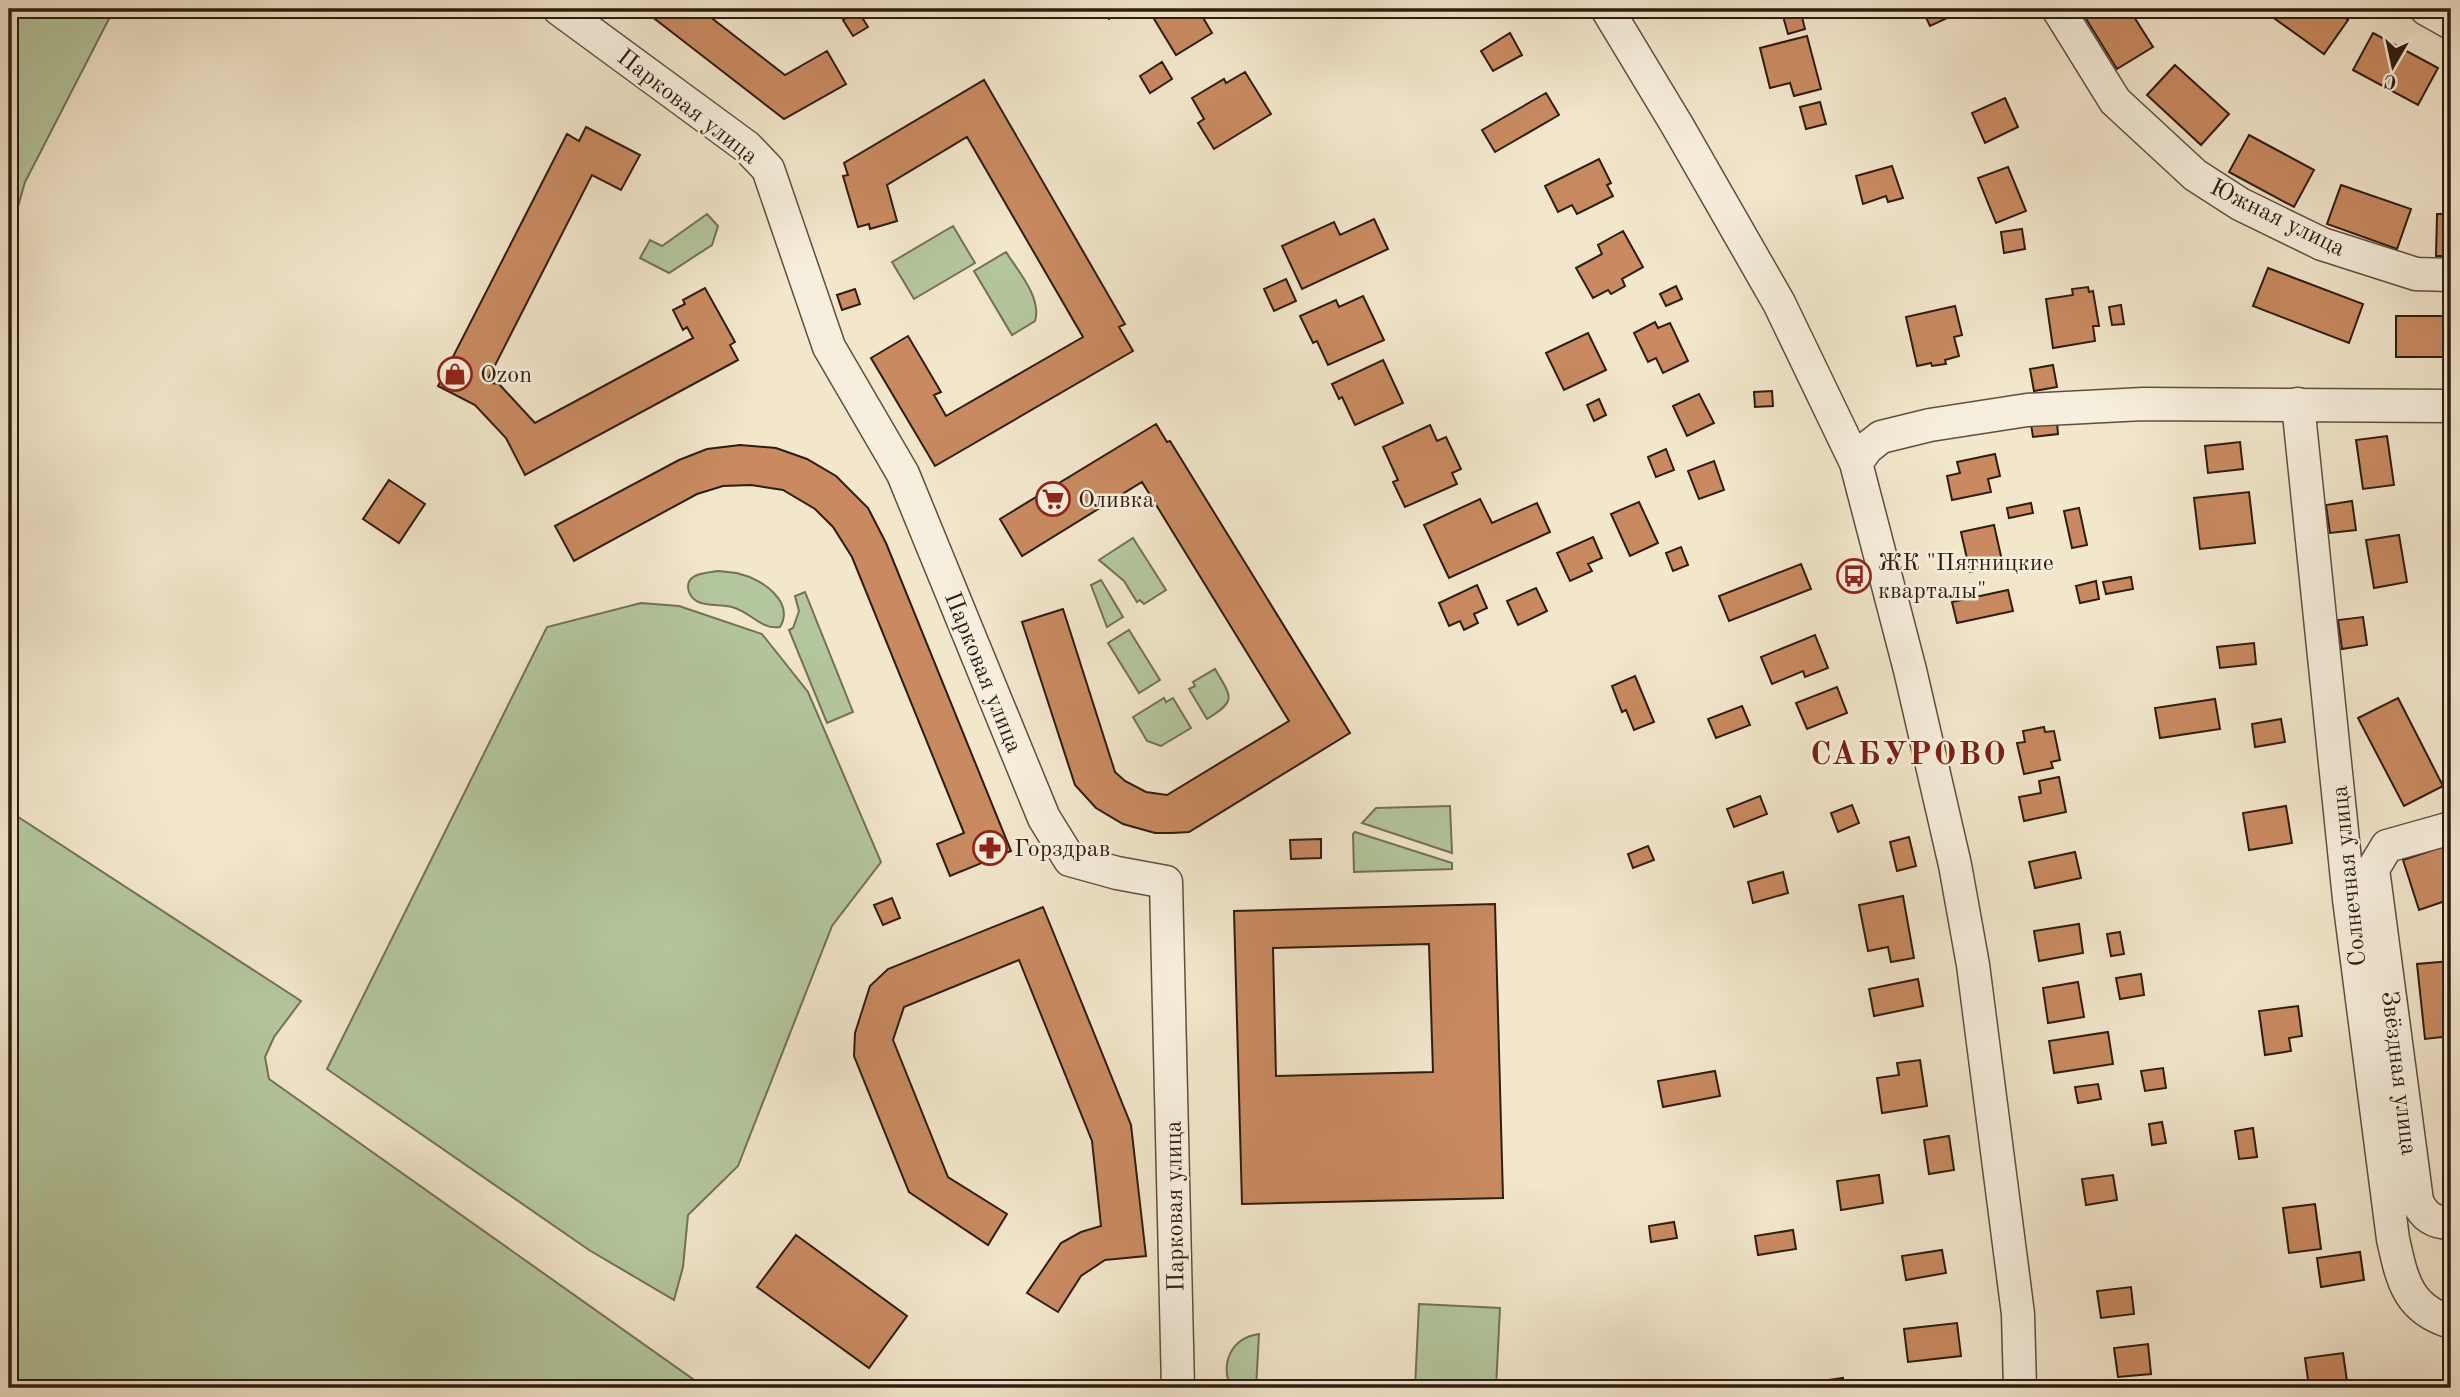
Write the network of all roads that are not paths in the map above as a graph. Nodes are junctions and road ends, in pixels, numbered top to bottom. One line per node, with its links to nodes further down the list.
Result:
1 (559, 9): 13 (street, Парковая улица)
2 (1607, 9): 9 (street)
3 (2058, 9): 6 (street, Южная улица)
4 (2426, 9): 5 (street)
5 (2451, 23)
6 (2451, 275)
7 (2298, 404): 8 (street); 9 (street); 12 (street, Солнечная улица)
8 (2451, 406)
9 (1856, 463): 14 (street)
10 (2451, 828): 11 (street, Звёздная улица)
11 (2451, 1223)
12 (2451, 1322)
13 (1178, 1388)
14 (2020, 1388)

